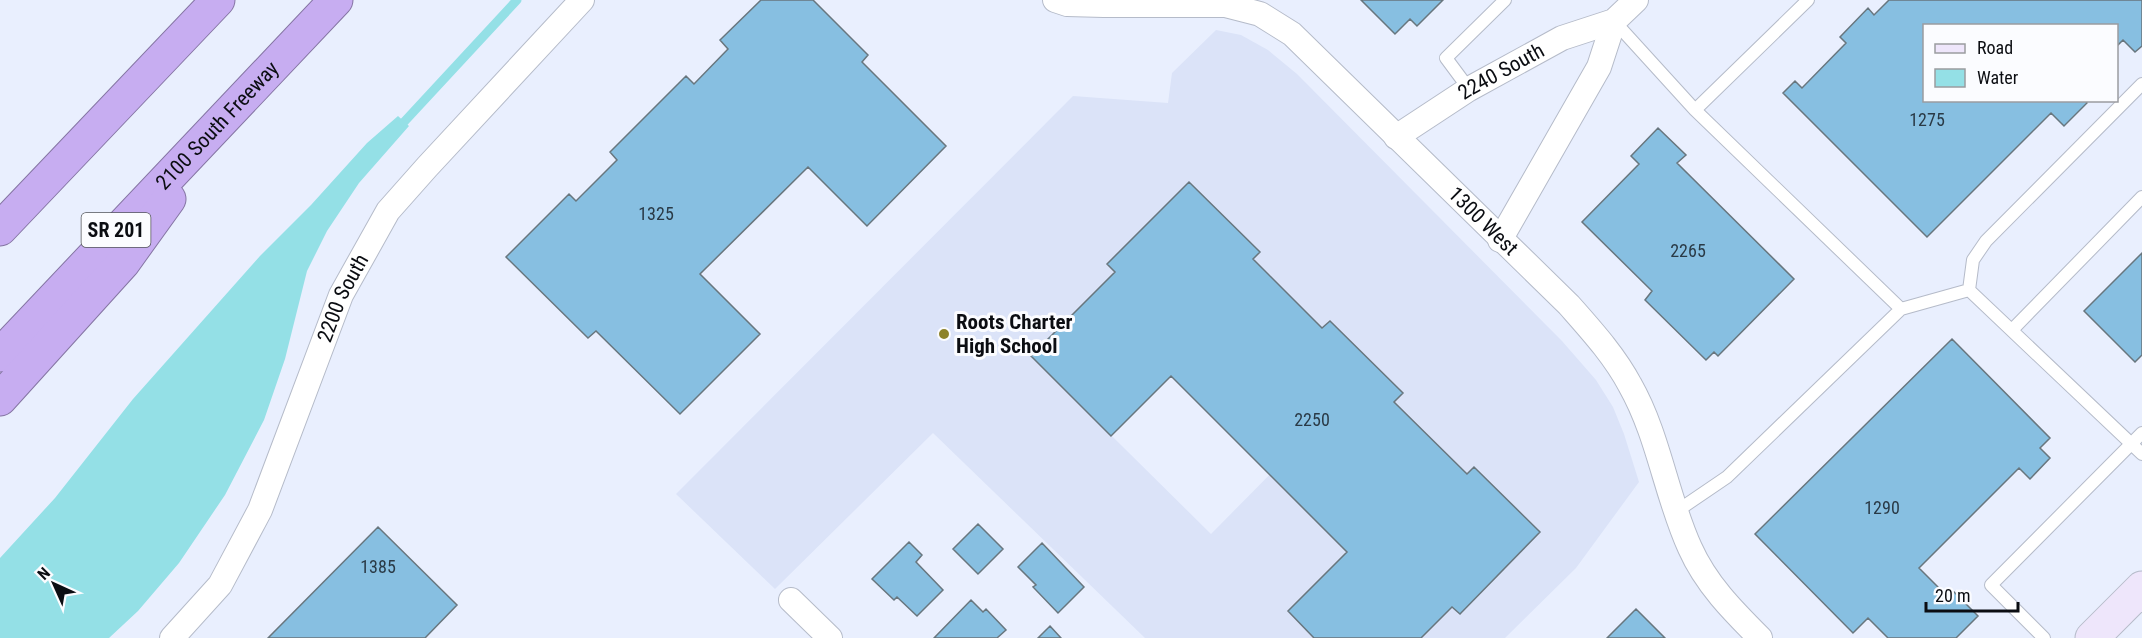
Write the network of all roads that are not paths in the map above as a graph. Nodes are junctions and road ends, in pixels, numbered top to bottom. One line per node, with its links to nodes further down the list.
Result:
1 (218, 0): 16 (highway)
2 (336, 0): 12 (highway, 2100 South Freeway / SR 201)
3 (582, 0): 29 (street, 2200 South)
4 (1054, 0): 8 (street, 1300 West)
5 (1506, 0): 11 (lane)
6 (1636, 0): 9 (street, 2240 South)
7 (1808, 0): 13 (lane)
8 (1225, 3): 14 (street, 1300 West)
9 (1614, 21): 11 (street, 2240 South); 13 (lane); 17 (street, 2240 South)
10 (2142, 84): 18 (lane)
11 (1469, 89): 14 (street, 2240 South)
12 (234, 107): 21 (highway, 2100 South Freeway / SR 201); 22 (highway)
13 (1695, 110): 19 (lane)
14 (1396, 136): 17 (street, 1300 West)
15 (2142, 197): 20 (lane)
16 (0, 229)
17 (1500, 240): 26 (street, 1300 West)
18 (1970, 290): 19 (lane); 20 (lane)
19 (1901, 309): 26 (lane)
20 (2012, 330): 24 (lane)
21 (0, 354)
22 (0, 399)
23 (2142, 433): 24 (lane)
24 (2132, 444): 25 (lane); 32 (lane)
25 (2142, 454)
26 (1677, 512): 31 (street, 1300 West)
27 (2139, 598): 33 (street)
28 (791, 600): 30 (street)
29 (172, 638)
30 (830, 638)
31 (1760, 638)
32 (2044, 638)
33 (2092, 638)

